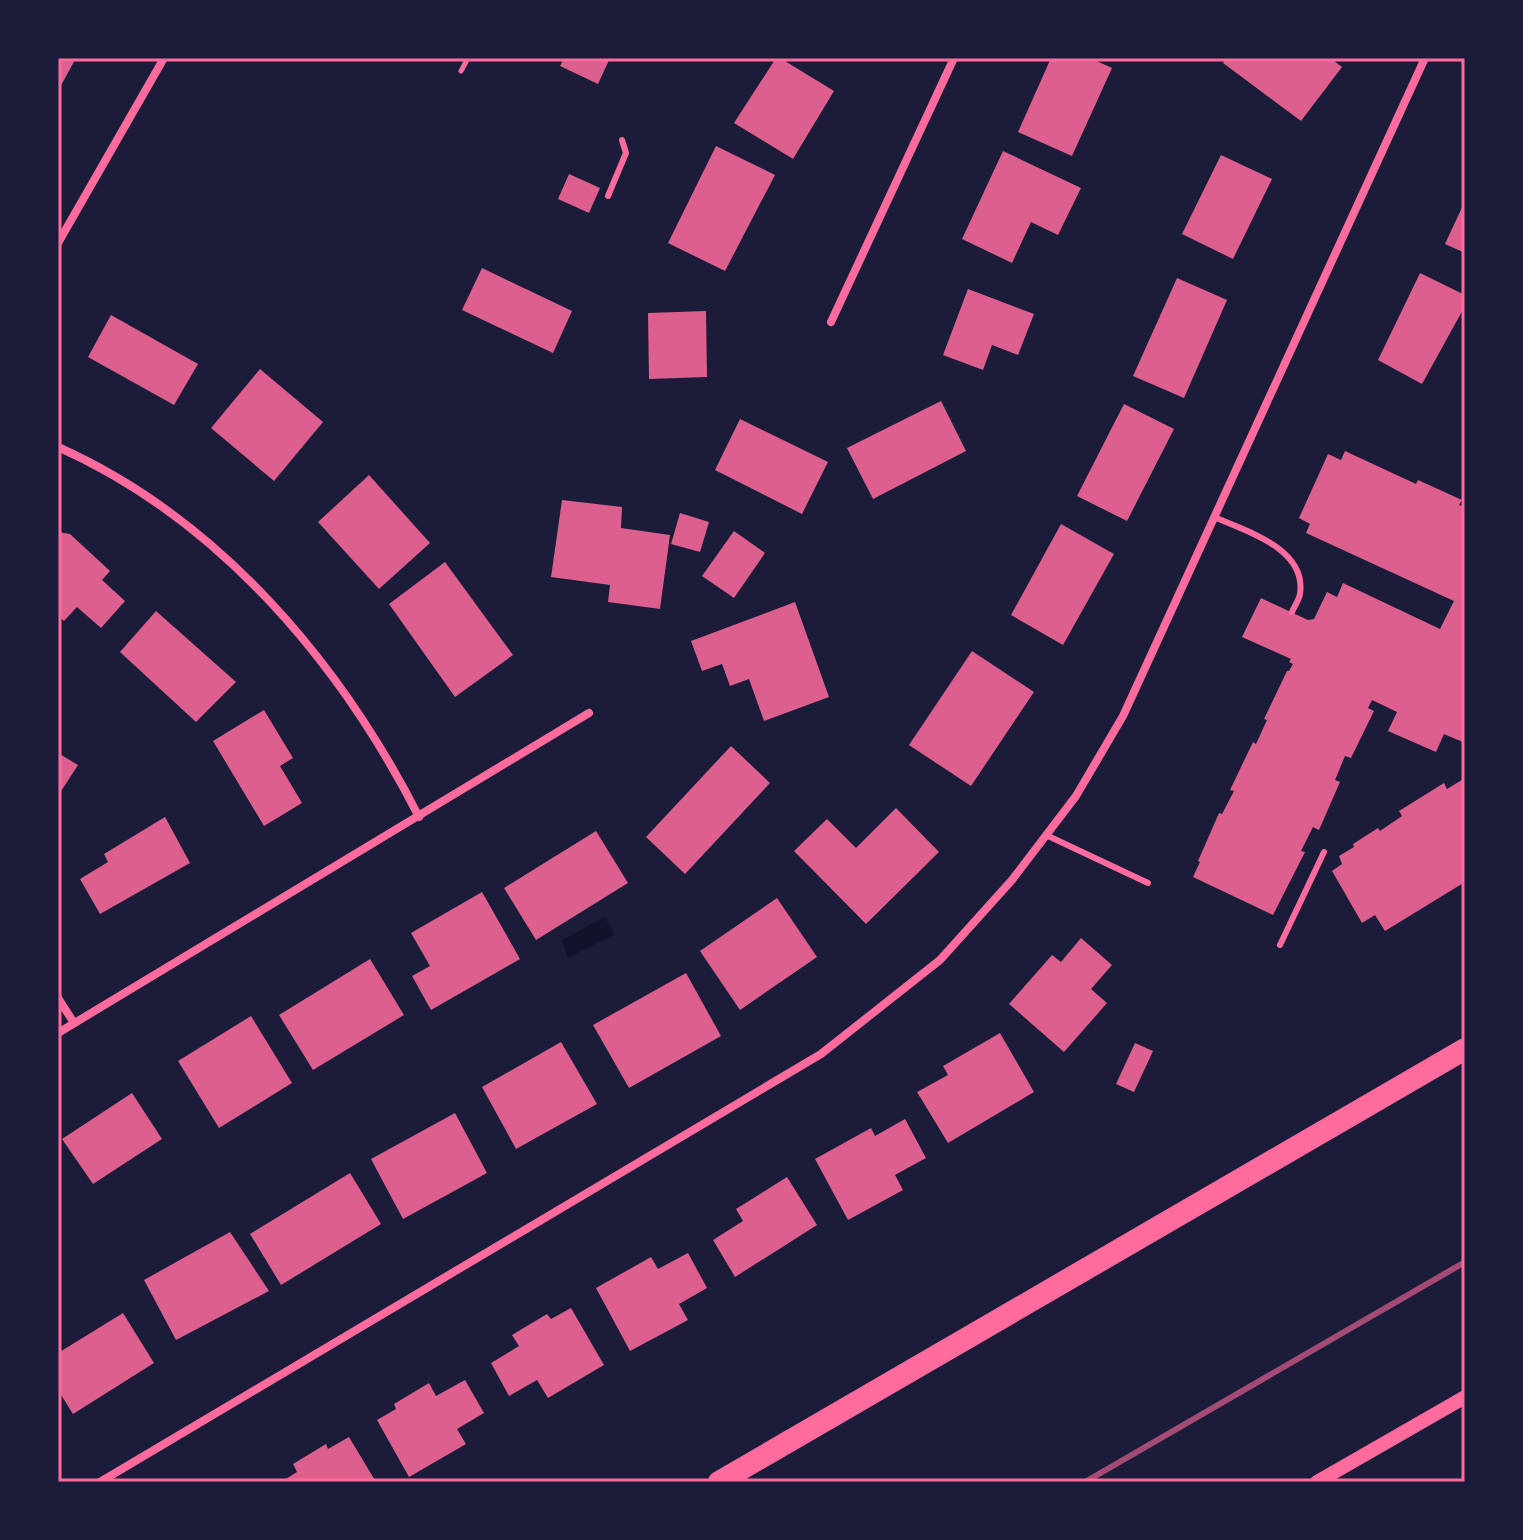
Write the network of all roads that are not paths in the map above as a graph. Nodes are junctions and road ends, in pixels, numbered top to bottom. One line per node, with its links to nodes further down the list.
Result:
1 (164, 58): 6 (street)
2 (954, 58): 7 (street)
3 (1425, 58): 9 (street)
4 (622, 140): 5 (lane)
5 (608, 196)
6 (58, 243)
7 (831, 322)
8 (58, 447): 12 (street)
9 (1214, 517): 10 (lane); 13 (street)
10 (1292, 612)
11 (589, 713): 12 (street)
12 (419, 817): 18 (street)
13 (1046, 835): 15 (lane); 22 (street)
14 (1324, 852): 16 (lane)
15 (1148, 883)
16 (1280, 945)
17 (58, 998): 18 (street)
18 (74, 1023): 19 (street)
19 (58, 1033)
20 (1465, 1049): 23 (highway)
21 (1465, 1397): 24 (street)
22 (100, 1482)
23 (719, 1482)
24 (1317, 1482)

